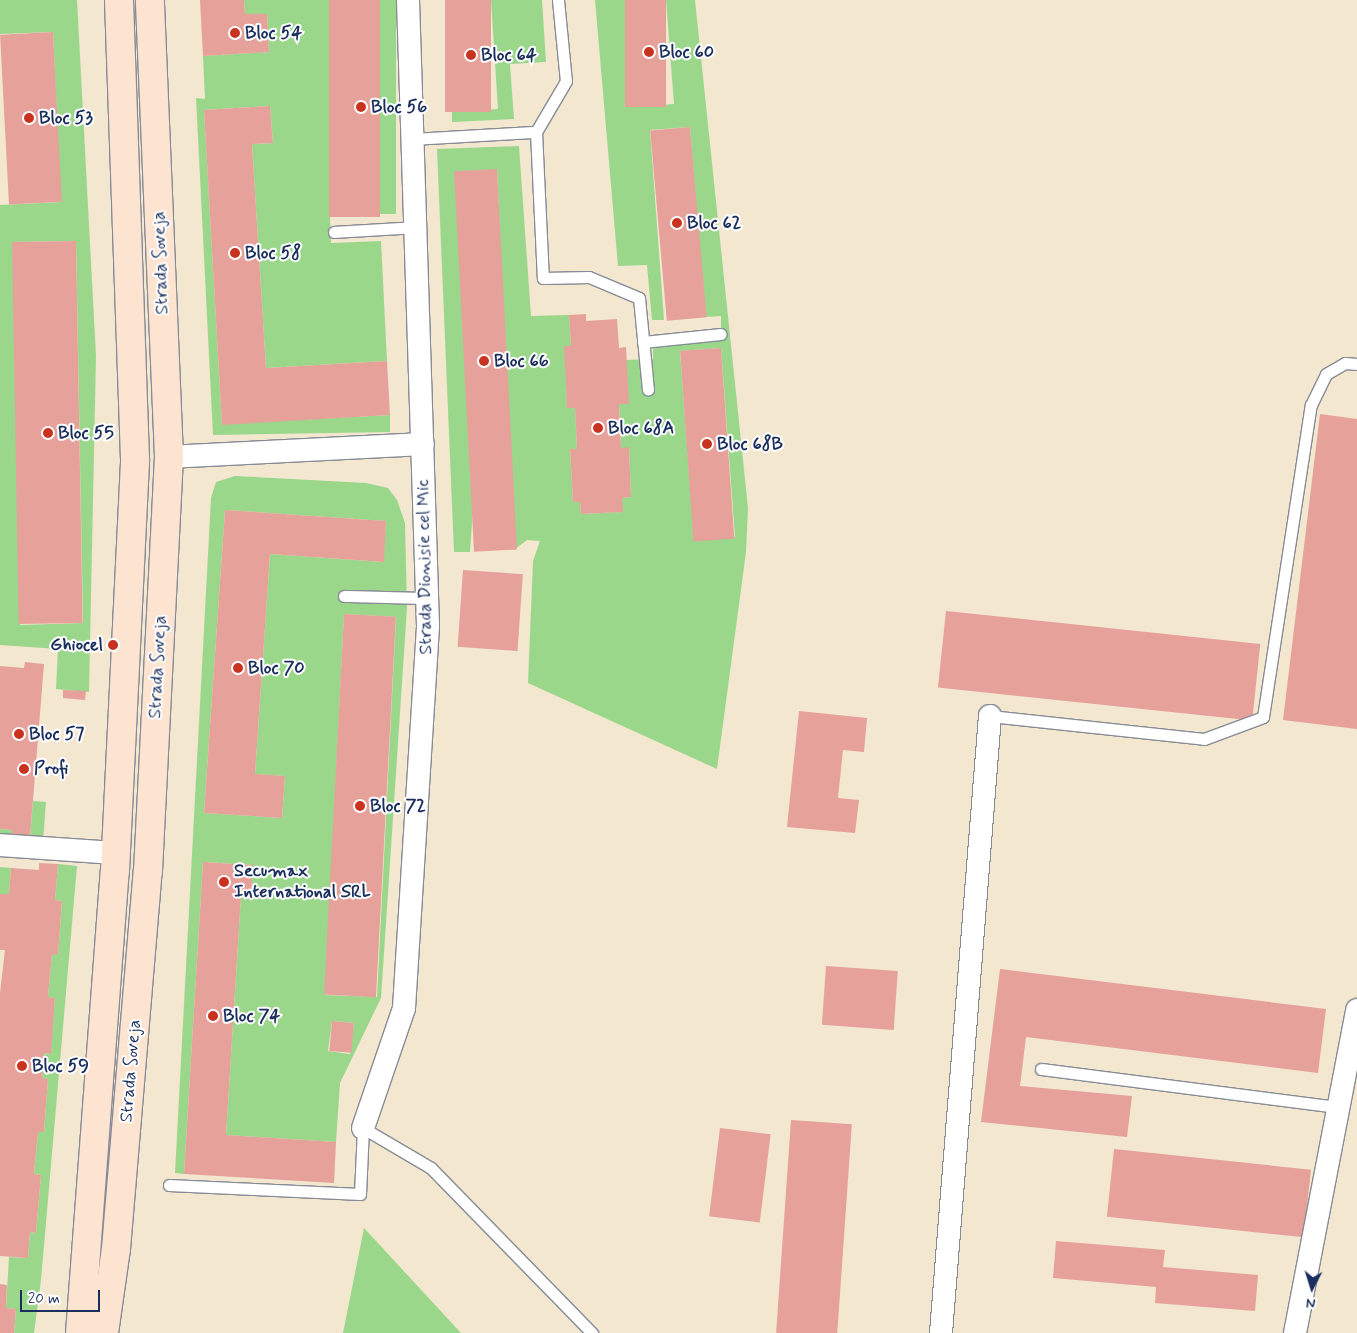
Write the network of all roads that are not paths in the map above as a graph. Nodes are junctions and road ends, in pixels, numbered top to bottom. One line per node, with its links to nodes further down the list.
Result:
1 (119, 0): 19 (main road, Strada Soveja)
2 (150, 0): 14 (main road, Strada Soveja)
3 (408, 0): 6 (street, Strada Dionisie cel Mic)
4 (558, 0): 5 (lane)
5 (536, 132): 6 (lane); 10 (lane)
6 (413, 139): 7 (street, Strada Dionisie cel Mic)
7 (416, 226): 8 (lane); 13 (street, Strada Dionisie cel Mic)
8 (334, 232)
9 (721, 334): 10 (lane)
10 (643, 342): 12 (lane)
11 (1357, 364): 17 (lane)
12 (648, 390)
13 (423, 444): 14 (street); 16 (street, Strada Dionisie cel Mic)
14 (169, 457): 26 (main road, Strada Soveja)
15 (344, 596): 16 (lane)
16 (427, 598): 23 (street, Strada Dionisie cel Mic)
17 (990, 716): 28 (street)
18 (0, 845): 19 (street)
19 (116, 853): 25 (main road, Strada Soveja)
20 (1357, 1010): 22 (street)
21 (1041, 1069): 22 (lane)
22 (1338, 1107): 29 (street)
23 (363, 1128): 24 (lane); 27 (lane)
24 (169, 1185)
25 (80, 1333)
26 (104, 1333)
27 (592, 1333)
28 (941, 1333)
29 (1295, 1333)

